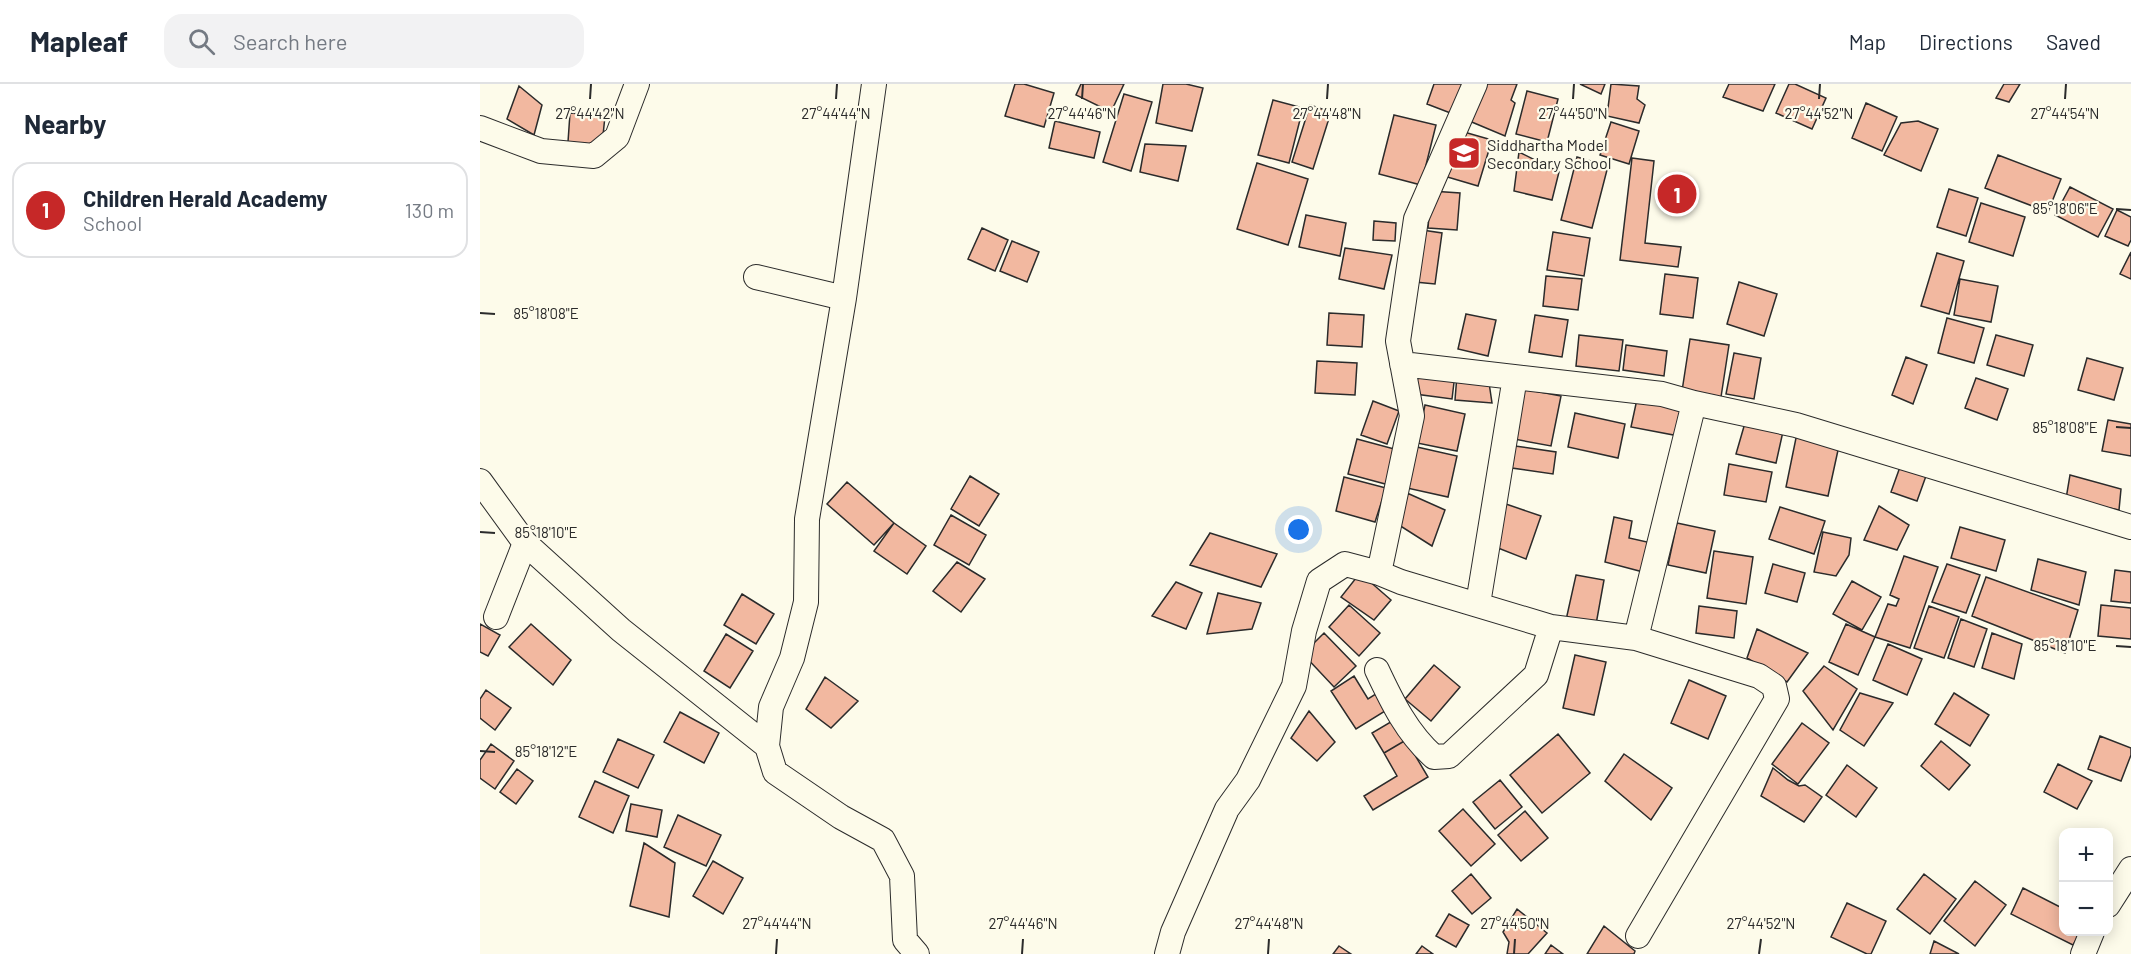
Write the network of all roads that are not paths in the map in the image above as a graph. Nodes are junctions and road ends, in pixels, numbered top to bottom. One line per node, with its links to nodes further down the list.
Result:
1 (637, 84): 4 (street)
2 (874, 84): 6 (street)
3 (1475, 84): 7 (street)
4 (480, 128)
5 (756, 277): 6 (street)
6 (844, 298): 19 (street)
7 (1402, 364): 8 (street); 13 (street)
8 (1515, 377): 9 (street); 14 (street)
9 (1694, 403): 11 (street); 17 (street)
10 (480, 481): 12 (street)
11 (2131, 527)
12 (525, 543): 15 (street); 19 (street)
13 (1379, 573): 14 (street); 25 (street)
14 (1478, 604): 16 (street)
15 (496, 617)
16 (1551, 627): 17 (street); 18 (street)
17 (1636, 638): 22 (street)
18 (1377, 670)
19 (767, 746): 24 (street)
20 (2131, 869): 21 (street)
21 (2113, 898)
22 (1638, 936)
23 (2090, 936): 26 (street)
24 (917, 954)
25 (1167, 954)
26 (2083, 954)

